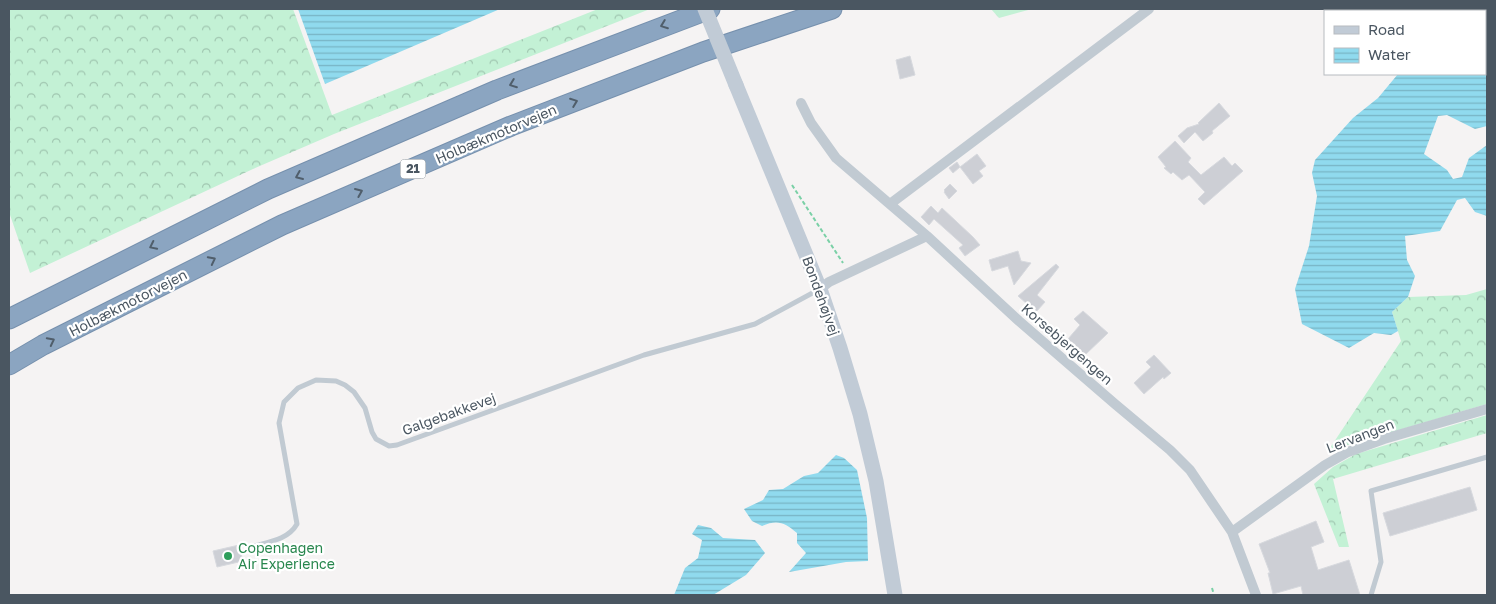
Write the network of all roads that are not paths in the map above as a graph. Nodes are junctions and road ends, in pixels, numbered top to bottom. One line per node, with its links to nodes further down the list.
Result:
1 (705, 9): 8 (street, Bondehøjvej, bridge)
2 (710, 9): 9 (highway, one-way to 9)
3 (832, 9): 10 (highway, Holbækmotorvejen / 21, one-way to 3)
4 (1149, 9): 6 (street)
5 (801, 103): 6 (street, Korsebjergengen)
6 (890, 204): 7 (street, Korsebjergengen)
7 (927, 236): 8 (street); 13 (street, Korsebjergengen)
8 (820, 289): 14 (lane, Galgebakkevej); 15 (street, Bondehøjvej)
9 (9, 319)
10 (9, 365)
11 (1487, 409): 13 (street, Lervangen)
12 (1487, 457): 17 (lane)
13 (1232, 532): 16 (street)
14 (251, 547)
15 (895, 595)
16 (1256, 595)
17 (1371, 595)

